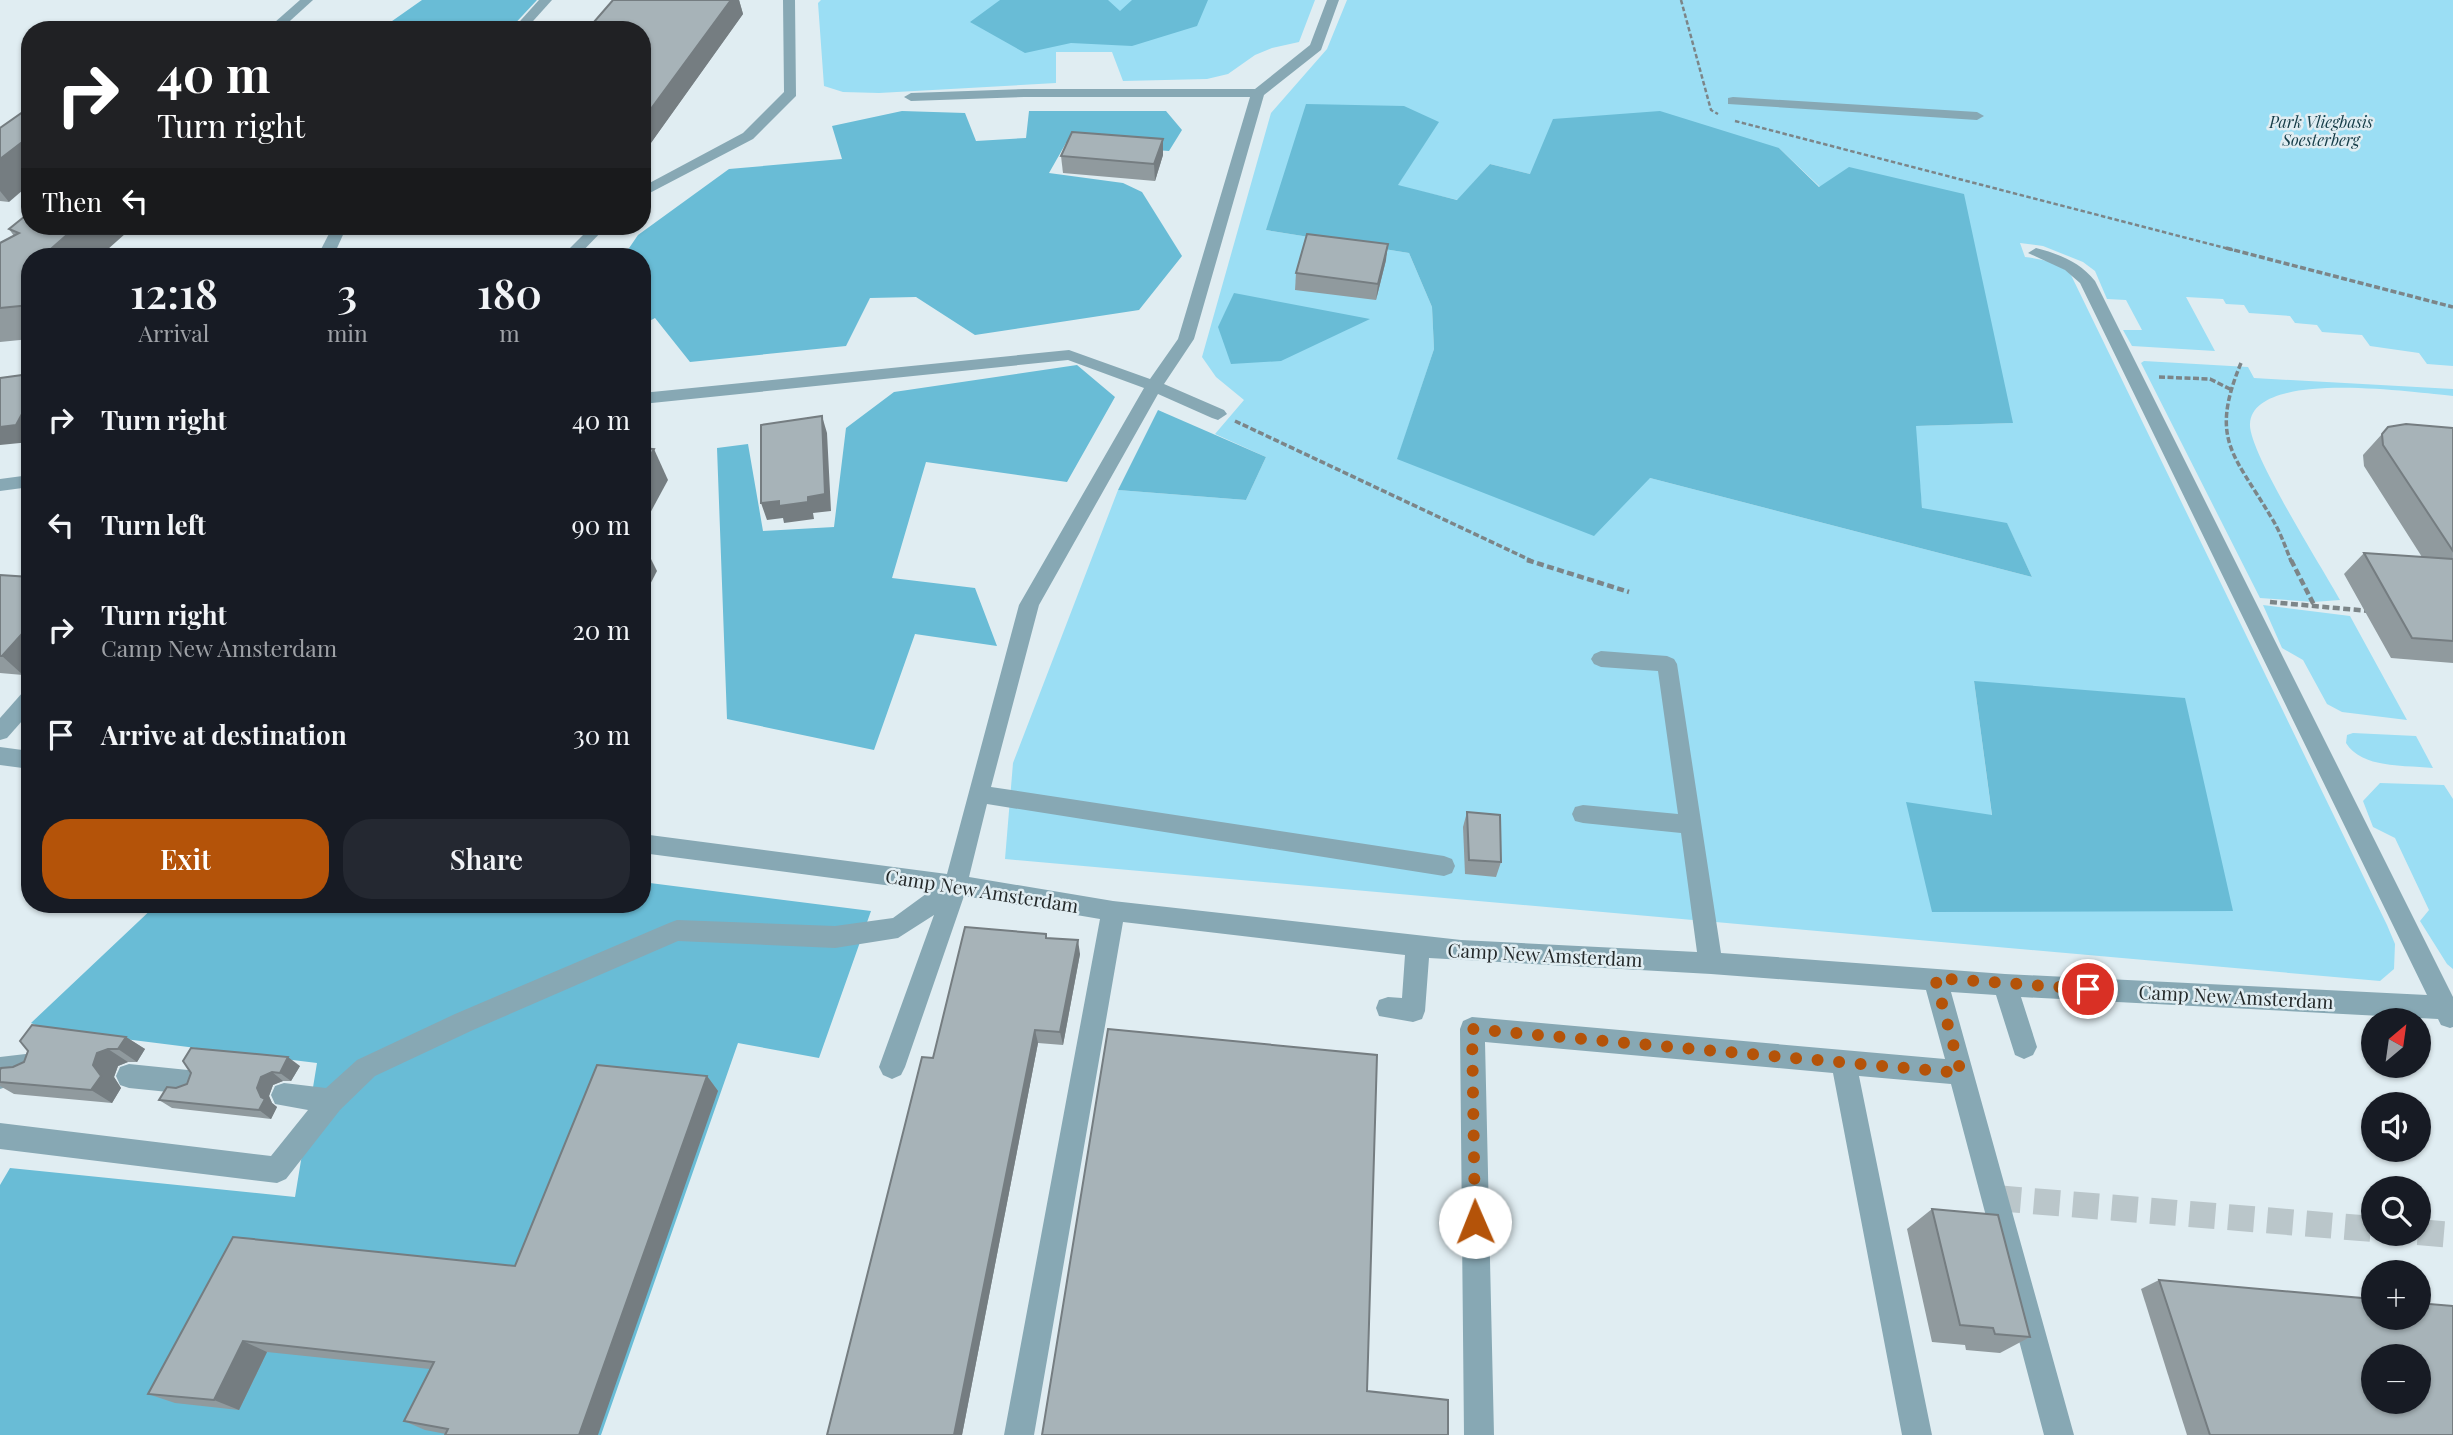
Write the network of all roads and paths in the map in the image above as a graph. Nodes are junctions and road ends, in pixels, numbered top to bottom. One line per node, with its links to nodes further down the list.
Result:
1 (307, 0): 6 (lane)
2 (546, 0): 7 (lane)
3 (789, 0): 12 (lane)
4 (1334, 0): 8 (lane)
5 (1681, 0): 16 (path)
6 (282, 21)
7 (526, 21)
8 (1258, 93): 9 (lane); 19 (lane)
9 (911, 97)
10 (1733, 101): 11 (lane)
11 (1977, 116)
12 (651, 188)
13 (591, 235): 14 (lane)
14 (578, 248)
15 (2036, 253): 18 (lane)
16 (2453, 307)
17 (2241, 363): 20 (path)
18 (2134, 376): 20 (path); 26 (lane)
19 (1154, 386): 21 (lane); 22 (lane); 34 (lane)
20 (2232, 390): 27 (path)
21 (651, 398)
22 (1218, 414): 25 (path)
23 (21, 482): 24 (lane)
24 (0, 485)
25 (1629, 592)
26 (2245, 600): 27 (path); 46 (lane)
27 (2314, 605): 28 (path)
28 (2370, 611)
29 (1601, 659): 36 (lane)
30 (21, 708): 31 (lane)
31 (0, 732)
32 (0, 756): 33 (lane)
33 (21, 759)
34 (978, 794): 38 (lane); 39 (lane)
35 (1583, 814): 36 (lane)
36 (1689, 824): 42 (lane)
37 (651, 844): 39 (lane, Camp New Amsterdam)
38 (1444, 866)
39 (956, 885): 40 (lane, Camp New Amsterdam); 50 (lane); 56 (lane)
40 (1113, 911): 41 (lane, Camp New Amsterdam); 58 (lane)
41 (1418, 947): 42 (lane, Camp New Amsterdam); 45 (lane)
42 (1712, 963): 43 (lane, Camp New Amsterdam)
43 (1935, 978): 44 (lane, Camp New Amsterdam); 51 (lane)
44 (2005, 985): 46 (lane, Camp New Amsterdam); 47 (lane)
45 (1388, 1008)
46 (2450, 1013)
47 (2024, 1047)
48 (1844, 1062): 51 (lane); 59 (lane); 60 (lane)
49 (33, 1065): 53 (lane)
50 (892, 1067)
51 (1961, 1073): 61 (lane)
52 (129, 1076): 54 (lane)
53 (0, 1077)
54 (188, 1082)
55 (284, 1095): 56 (lane)
56 (331, 1101): 57 (lane)
57 (0, 1136)
58 (1019, 1435)
59 (1479, 1435)
60 (1917, 1435)
61 (2059, 1435)

